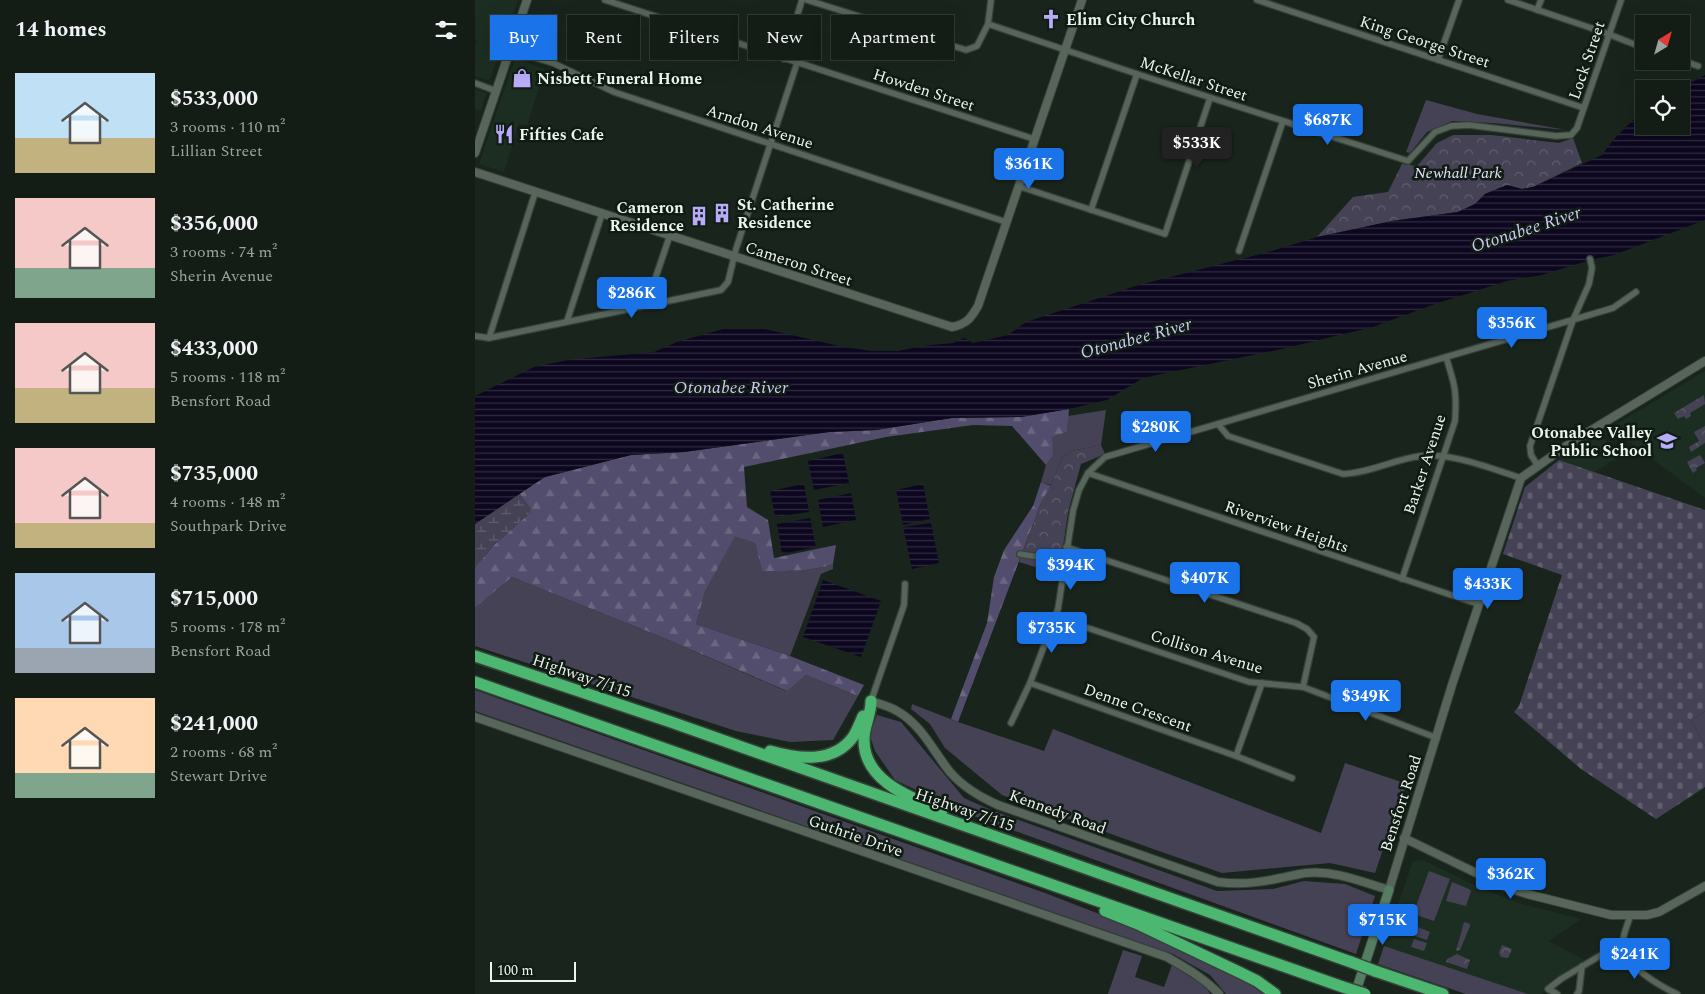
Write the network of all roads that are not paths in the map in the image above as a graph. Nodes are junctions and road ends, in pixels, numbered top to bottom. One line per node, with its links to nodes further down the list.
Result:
1 (527, 0): 13 (street)
2 (605, 0): 18 (street, Howden Street)
3 (802, 0): 14 (street)
4 (807, 0): 15 (street)
5 (991, 0): 15 (street)
6 (1082, 0): 19 (street)
7 (1257, 0): 23 (street, King George Street)
8 (1459, 0): 23 (street)
9 (1508, 0): 12 (street)
10 (1541, 0): 12 (street)
11 (1621, 0): 16 (street, Lock Street)
12 (1537, 10): 16 (street)
13 (522, 15)
14 (797, 15)
15 (988, 24): 19 (street, McKellar Street)
16 (1609, 35): 17 (street); 31 (street, Lock Street)
17 (1635, 45)
18 (748, 47)
19 (1065, 50): 27 (street, McKellar Street); 34 (street)
20 (506, 60): 29 (street)
21 (543, 60): 35 (street, Arndon Avenue)
22 (789, 60): 24 (street, Howden Street)
23 (1438, 60): 31 (street, King George Street)
24 (797, 63): 34 (street, Howden Street); 35 (street)
25 (1690, 63): 26 (street)
26 (1698, 66)
27 (1137, 74): 30 (street, McKellar Street); 40 (street)
28 (475, 84): 29 (street)
29 (496, 91): 36 (street)
30 (1210, 98): 32 (street, McKellar Street); 40 (street)
31 (1584, 108): 33 (street, Lock Street)
32 (1283, 121): 33 (street, McKellar Street); 44 (street)
33 (1577, 128)
34 (1034, 139): 38 (street)
35 (771, 144): 42 (street, Arndon Avenue); 45 (street)
36 (475, 152)
37 (475, 172): 39 (street, Cameron Street)
38 (1018, 186): 40 (street); 42 (street)
39 (535, 193): 41 (street, Cameron Street); 52 (street)
40 (1091, 210)
41 (602, 214): 43 (street, Cameron Street); 50 (street)
42 (1006, 222): 45 (street, Cameron Street)
43 (670, 235): 45 (street, Cameron Street); 48 (street)
44 (1239, 251)
45 (734, 257): 48 (street)
46 (1590, 260): 49 (street)
47 (1636, 292): 49 (street, Sherin Avenue)
48 (647, 306): 50 (street)
49 (1573, 320): 53 (street, Sherin Avenue); 57 (street)
50 (567, 321): 52 (street)
51 (475, 336): 52 (street)
52 (489, 338)
53 (1446, 357): 55 (street, Sherin Avenue); 56 (street, Barker Avenue)
54 (1705, 361): 57 (street)
55 (1218, 424): 56 (street); 58 (street, Sherin Avenue)
56 (1442, 455): 59 (street); 63 (street, Barker Avenue)
57 (1538, 466): 59 (street)
58 (1088, 473): 60 (street); 63 (street, Riverview Heights)
59 (1521, 478): 65 (street, Bensfort Road)
60 (1066, 547): 62 (street); 71 (street)
61 (1020, 554): 62 (street)
62 (1064, 561): 66 (street)
63 (1402, 579): 65 (street, Riverview Heights)
64 (905, 584): 72 (street)
65 (1479, 604): 76 (street, Bensfort Road)
66 (1055, 617): 69 (street); 70 (street, Collison Avenue)
67 (475, 656): 74 (highway, Highway 7/115)
68 (475, 682): 81 (highway)
69 (1030, 683): 75 (street); 77 (street, Denne Crescent)
70 (1262, 683): 71 (street, Collison Avenue); 77 (street)
71 (1303, 687): 76 (street, Collison Avenue)
72 (871, 701): 74 (highway); 80 (highway); 83 (street, Kennedy Road)
73 (475, 717): 87 (street, Guthrie Drive)
74 (671, 722): 80 (highway, Highway 7/115)
75 (1011, 723)
76 (1437, 738): 79 (street, Bensfort Road)
77 (1236, 756): 78 (street, Denne Crescent)
78 (1292, 778)
79 (1404, 838): 83 (street, Bensfort Road); 84 (street)
80 (1042, 853): 91 (highway, Highway 7/115, bridge)
81 (1055, 886): 88 (highway); 90 (highway, bridge)
82 (1705, 886): 84 (street)
83 (1389, 890): 89 (main road, Bensfort Road)
84 (1631, 916): 85 (street)
85 (1623, 942): 86 (street); 94 (street)
86 (1582, 966): 92 (street); 93 (street)
87 (1219, 994)
88 (1275, 994)
89 (1355, 994)
90 (1365, 994)
91 (1443, 994)
92 (1557, 994)
93 (1577, 994)
94 (1677, 994)

